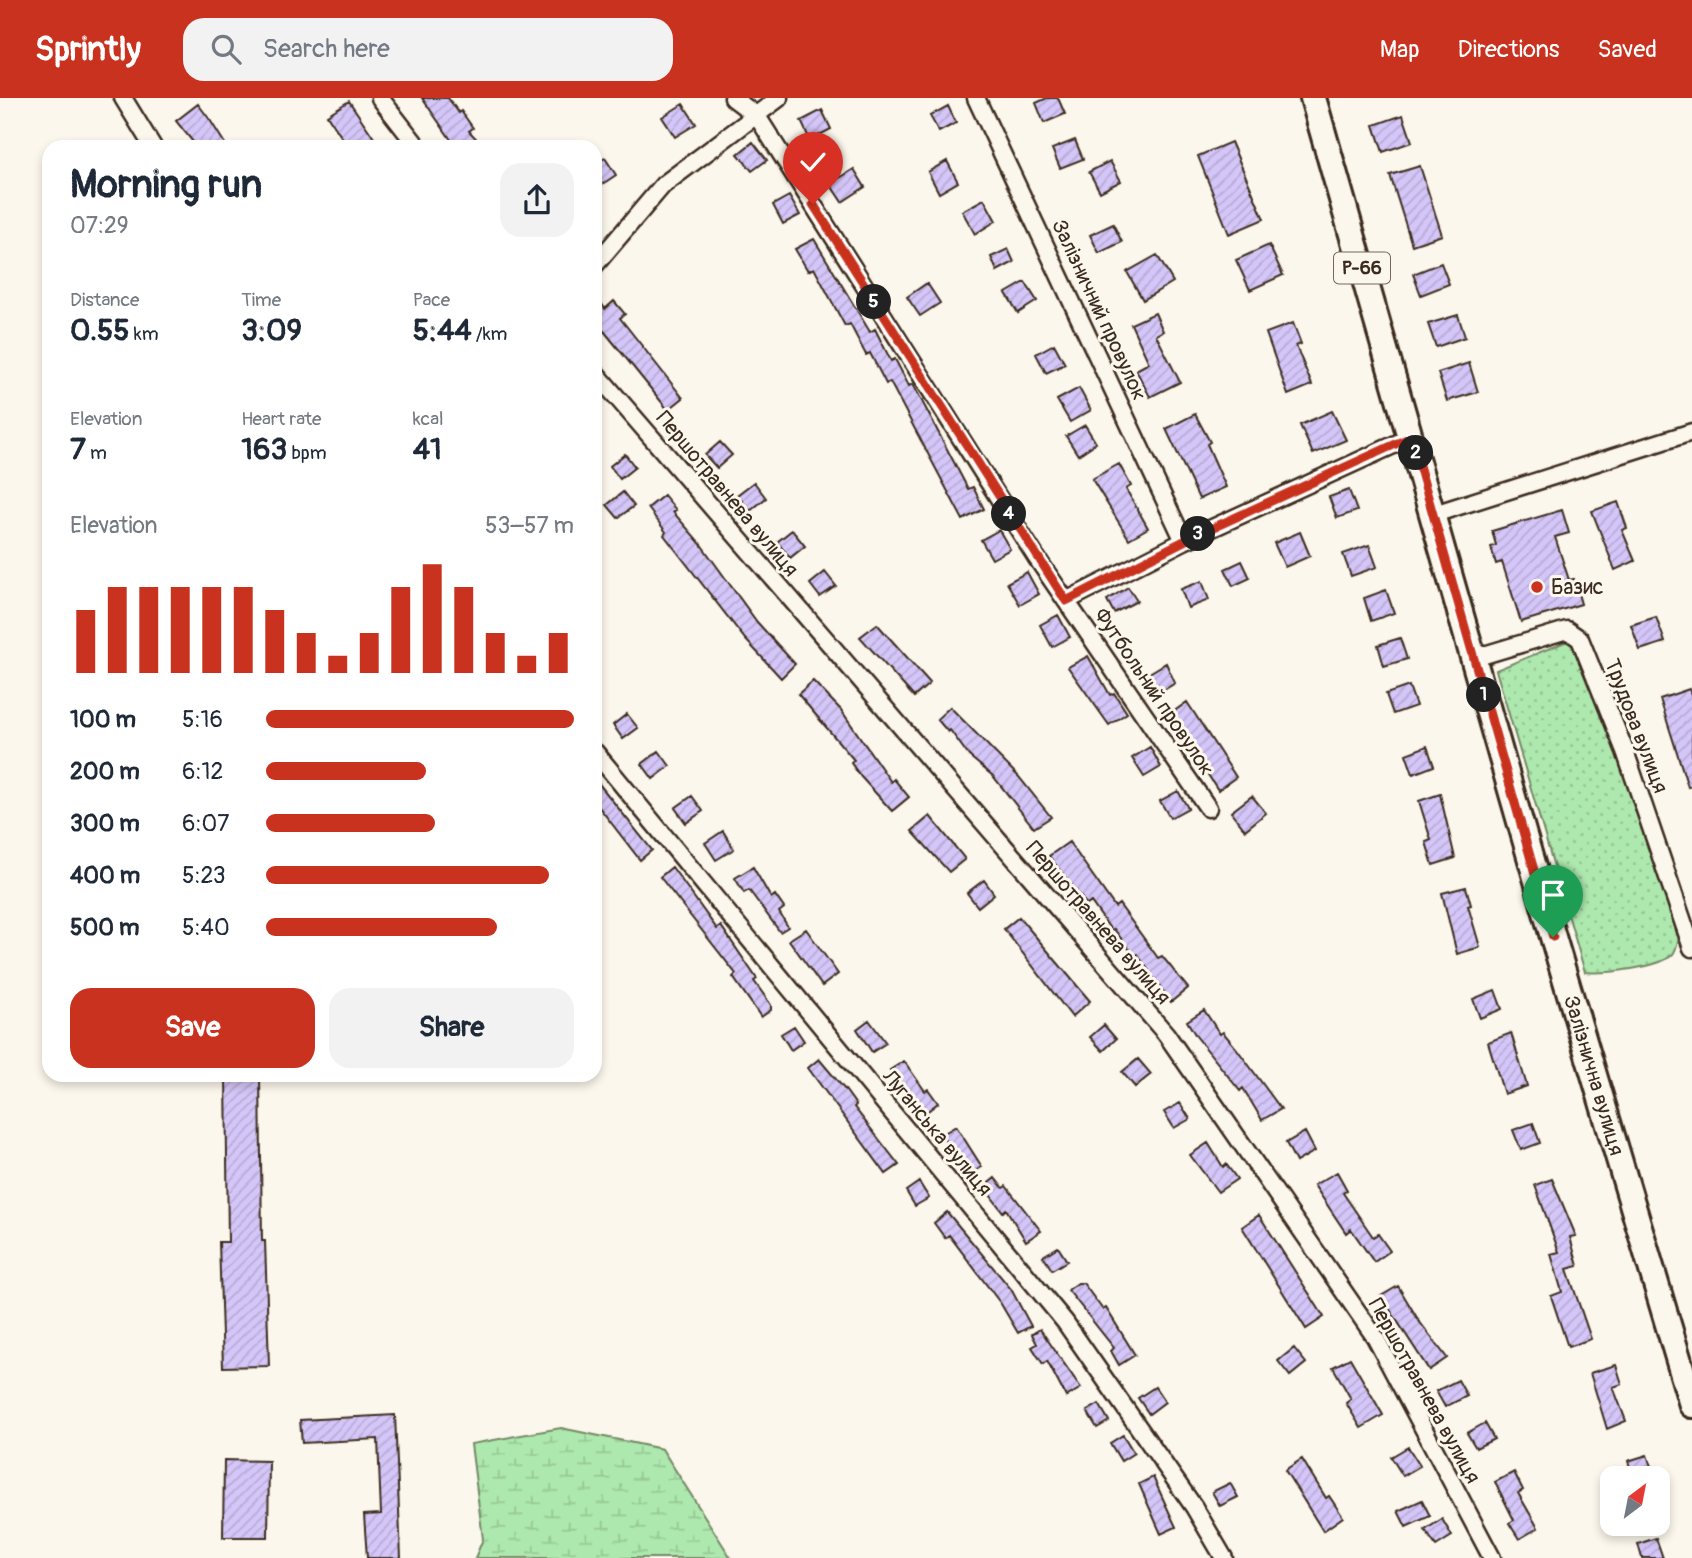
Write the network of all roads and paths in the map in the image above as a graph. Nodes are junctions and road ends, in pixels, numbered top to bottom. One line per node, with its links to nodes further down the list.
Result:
1 (123, 98): 8 (street)
2 (380, 98): 9 (street)
3 (733, 98): 7 (street)
4 (779, 98): 7 (street)
5 (976, 98): 15 (street, Залізничний провулок)
6 (1313, 98): 13 (main road, Залізнична вулиця / Р-66)
7 (757, 116): 10 (street); 16 (street, Футбольний провулок)
8 (149, 140)
9 (413, 140)
10 (602, 257)
11 (602, 380): 23 (street, Першотравнева вулиця)
12 (1692, 432): 14 (street)
13 (1411, 437): 14 (main road, Залізнична вулиця / Р-66); 15 (street, Футбольний провулок)
14 (1434, 514): 17 (main road, Залізнична вулиця / Р-66)
15 (1184, 541): 16 (street, Футбольний провулок)
16 (1066, 601): 19 (street, Футбольний провулок)
17 (1474, 658): 20 (street, Трудова вулиця); 21 (main road, Залізнична вулиця / Р-66)
18 (602, 760): 22 (street, Луганська вулиця)
19 (1208, 808)
20 (1692, 948)
21 (1692, 1405)
22 (1224, 1558)
23 (1492, 1558)

